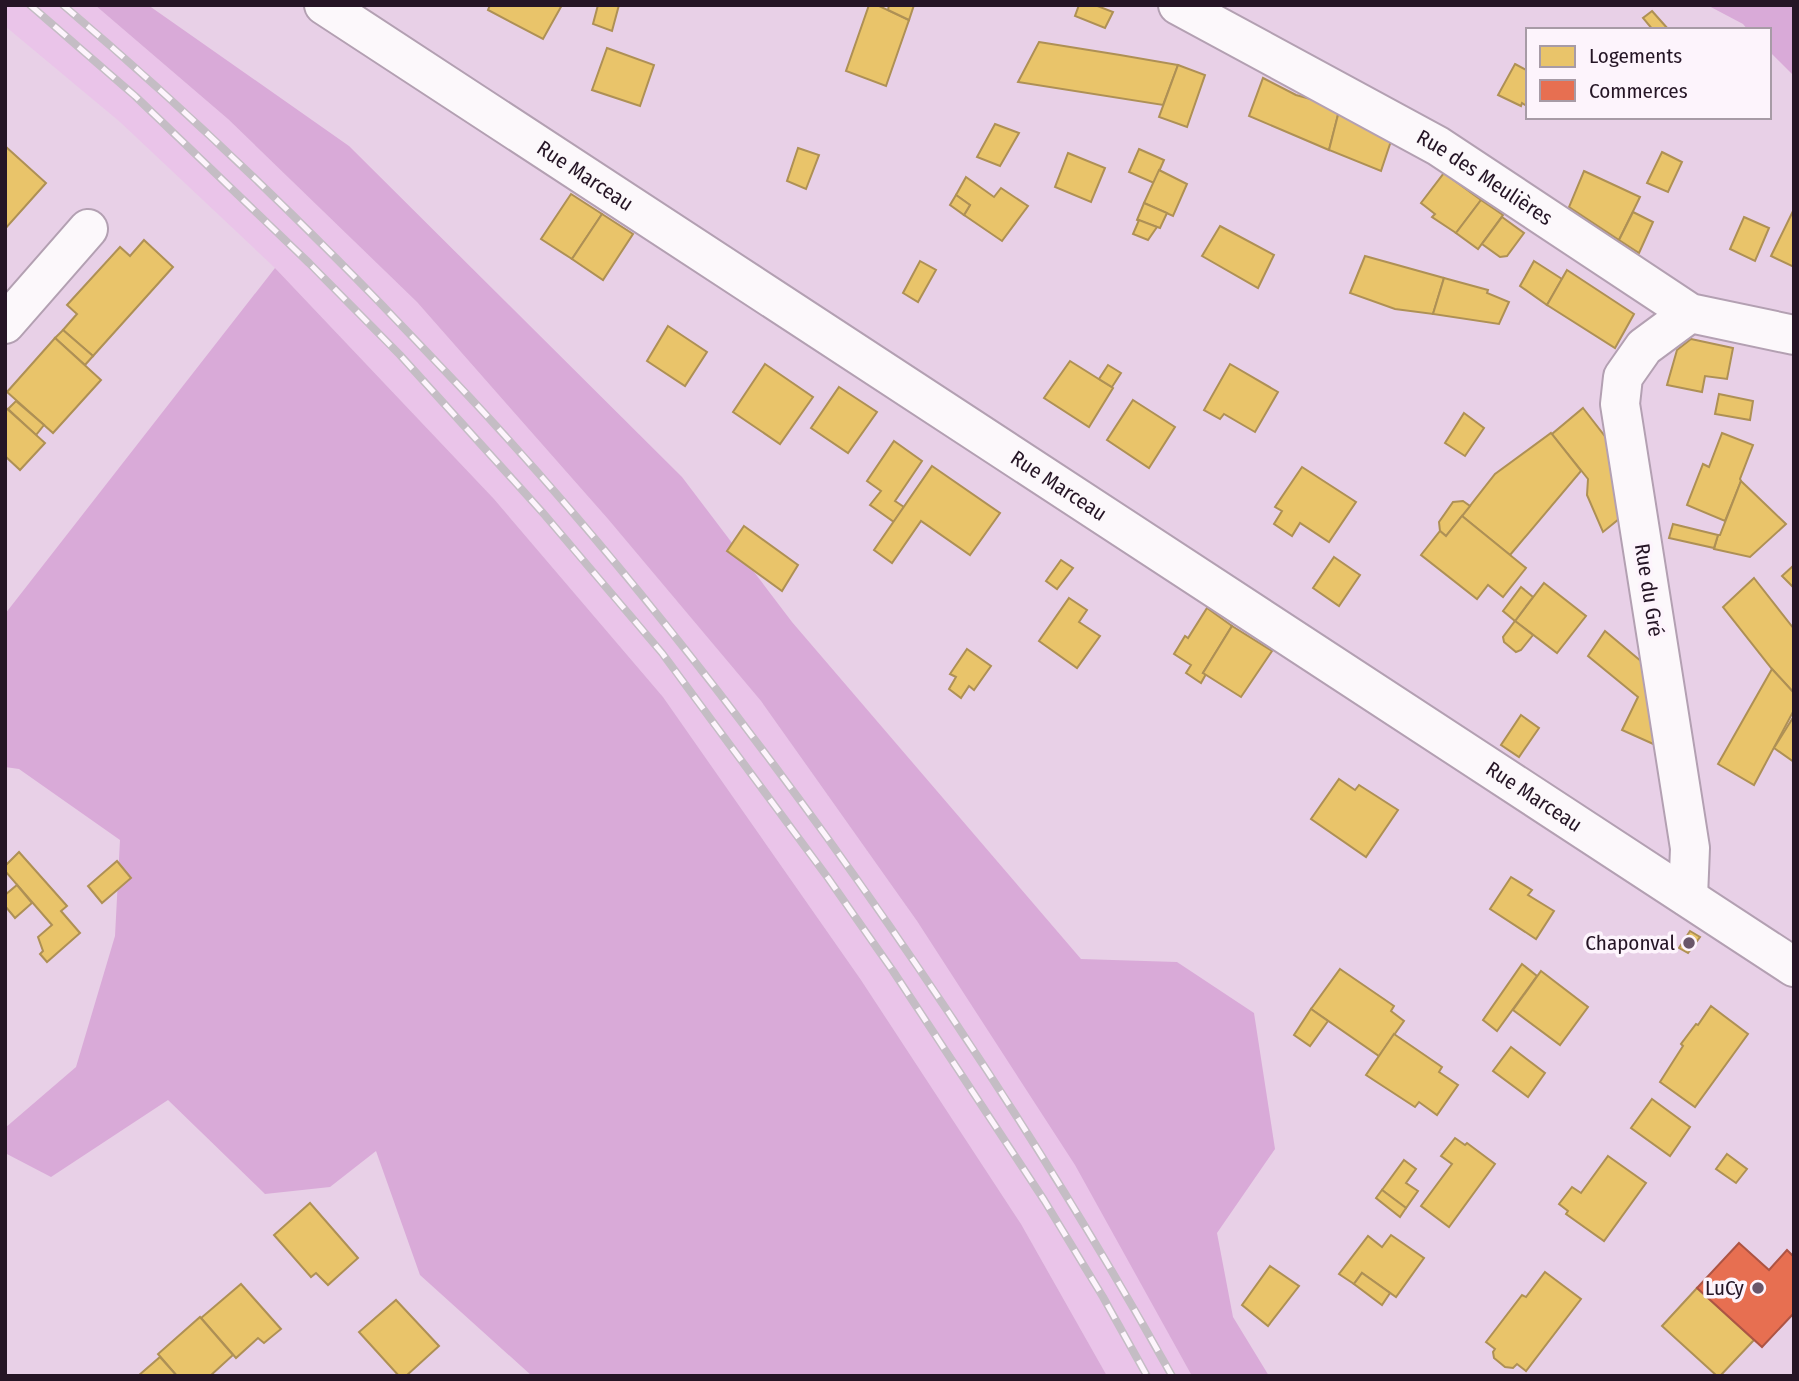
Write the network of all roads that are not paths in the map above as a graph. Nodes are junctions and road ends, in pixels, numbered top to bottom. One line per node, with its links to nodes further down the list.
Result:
1 (324, 5): 7 (main road, Rue Marceau)
2 (1178, 5): 4 (main road, Rue des Meulières)
3 (88, 229): 5 (main road)
4 (1690, 313): 6 (main road, Rue des Meulières); 7 (main road, Rue du Gré)
5 (5, 324)
6 (1794, 335)
7 (1688, 897): 8 (main road, Rue Marceau)
8 (1794, 967)

